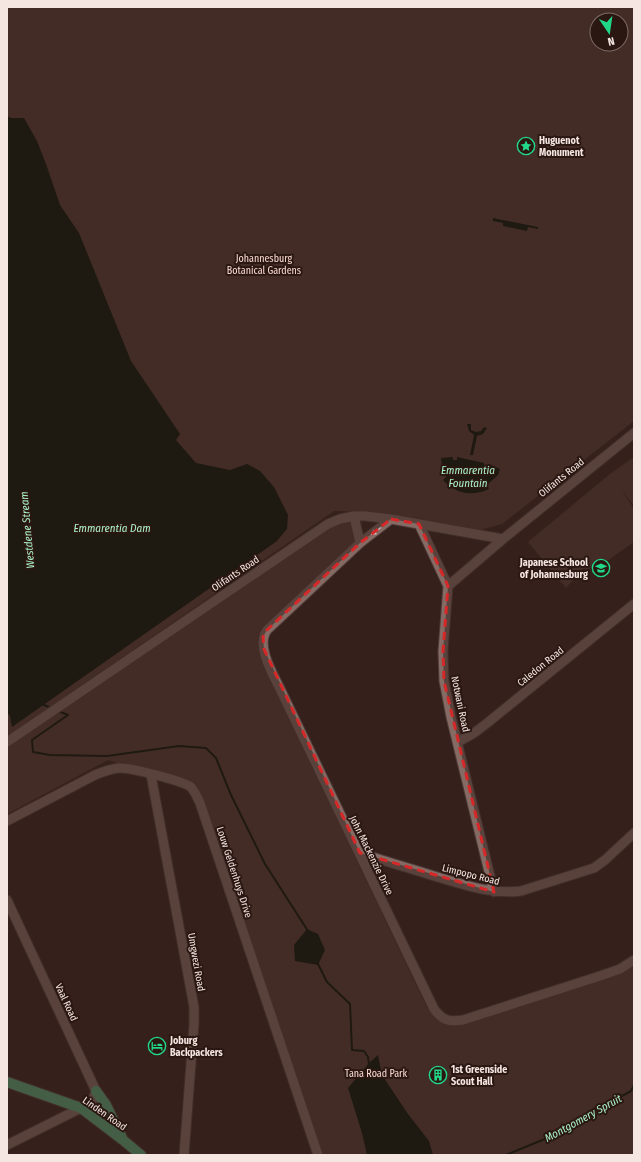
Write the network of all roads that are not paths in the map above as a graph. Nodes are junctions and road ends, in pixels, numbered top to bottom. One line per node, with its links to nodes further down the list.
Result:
1 (634, 433): 5 (street, Olifants Road)
2 (354, 516): 3 (street, Olifants Road); 6 (street); 9 (street, Olifants Road)
3 (391, 519): 4 (street, Olifants Road); 6 (street, John Mackenzie Drive, one-way to 6)
4 (419, 524): 5 (street, Olifants Road); 7 (street)
5 (503, 539): 7 (street, Olifants Road)
6 (360, 542): 14 (street, John Mackenzie Drive)
7 (448, 586): 10 (street, Notwani Road)
8 (634, 604): 10 (street, Caledon Road)
9 (8, 741)
10 (458, 742): 15 (street, Notwani Road)
11 (151, 775): 12 (street, Louw Geldenhuys Drive); 24 (street, Umgwezi Road); 25 (street, Louw Geldenhuys Drive)
12 (7, 821)
13 (634, 833): 15 (street, Limpopo Road)
14 (360, 853): 15 (street, Limpopo Road); 17 (street, John Mackenzie Drive)
15 (494, 892)
16 (7, 900): 19 (street, Vaal Road)
17 (634, 960)
18 (7, 1082): 20 (main road, Linden Road)
19 (96, 1091): 20 (street); 21 (main road)
20 (81, 1108): 21 (main road, Linden Road); 22 (street)
21 (123, 1140): 23 (main road, Linden Road)
22 (7, 1145)
23 (141, 1155)
24 (184, 1155)
25 (318, 1155)

